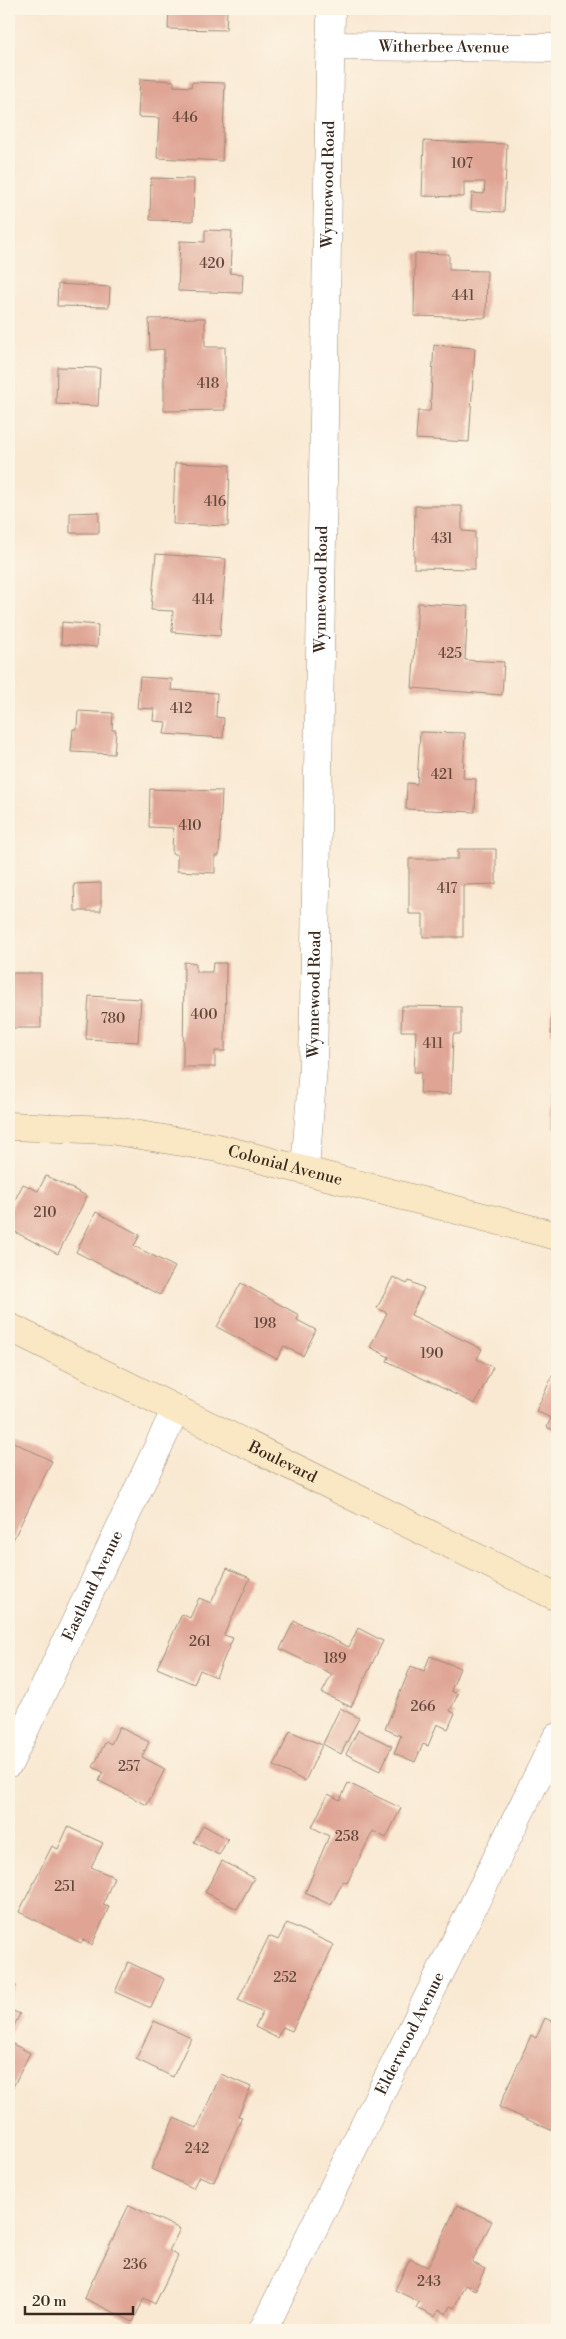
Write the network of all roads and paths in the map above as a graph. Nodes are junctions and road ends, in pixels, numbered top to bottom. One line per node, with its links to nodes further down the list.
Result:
1 (331, 9): 2 (street, Wynnewood Road)
2 (330, 46): 3 (street, Witherbee Avenue); 5 (street, Wynnewood Road)
3 (557, 48)
4 (9, 1126): 5 (street, Colonial Avenue)
5 (305, 1170): 6 (street, Colonial Avenue)
6 (557, 1236)
7 (9, 1327): 8 (street, Boulevard)
8 (176, 1409): 9 (street, Boulevard); 11 (street, Eastland Avenue)
9 (557, 1597)
10 (557, 1737): 12 (street, Elderwood Avenue)
11 (9, 1763)
12 (263, 2330)

